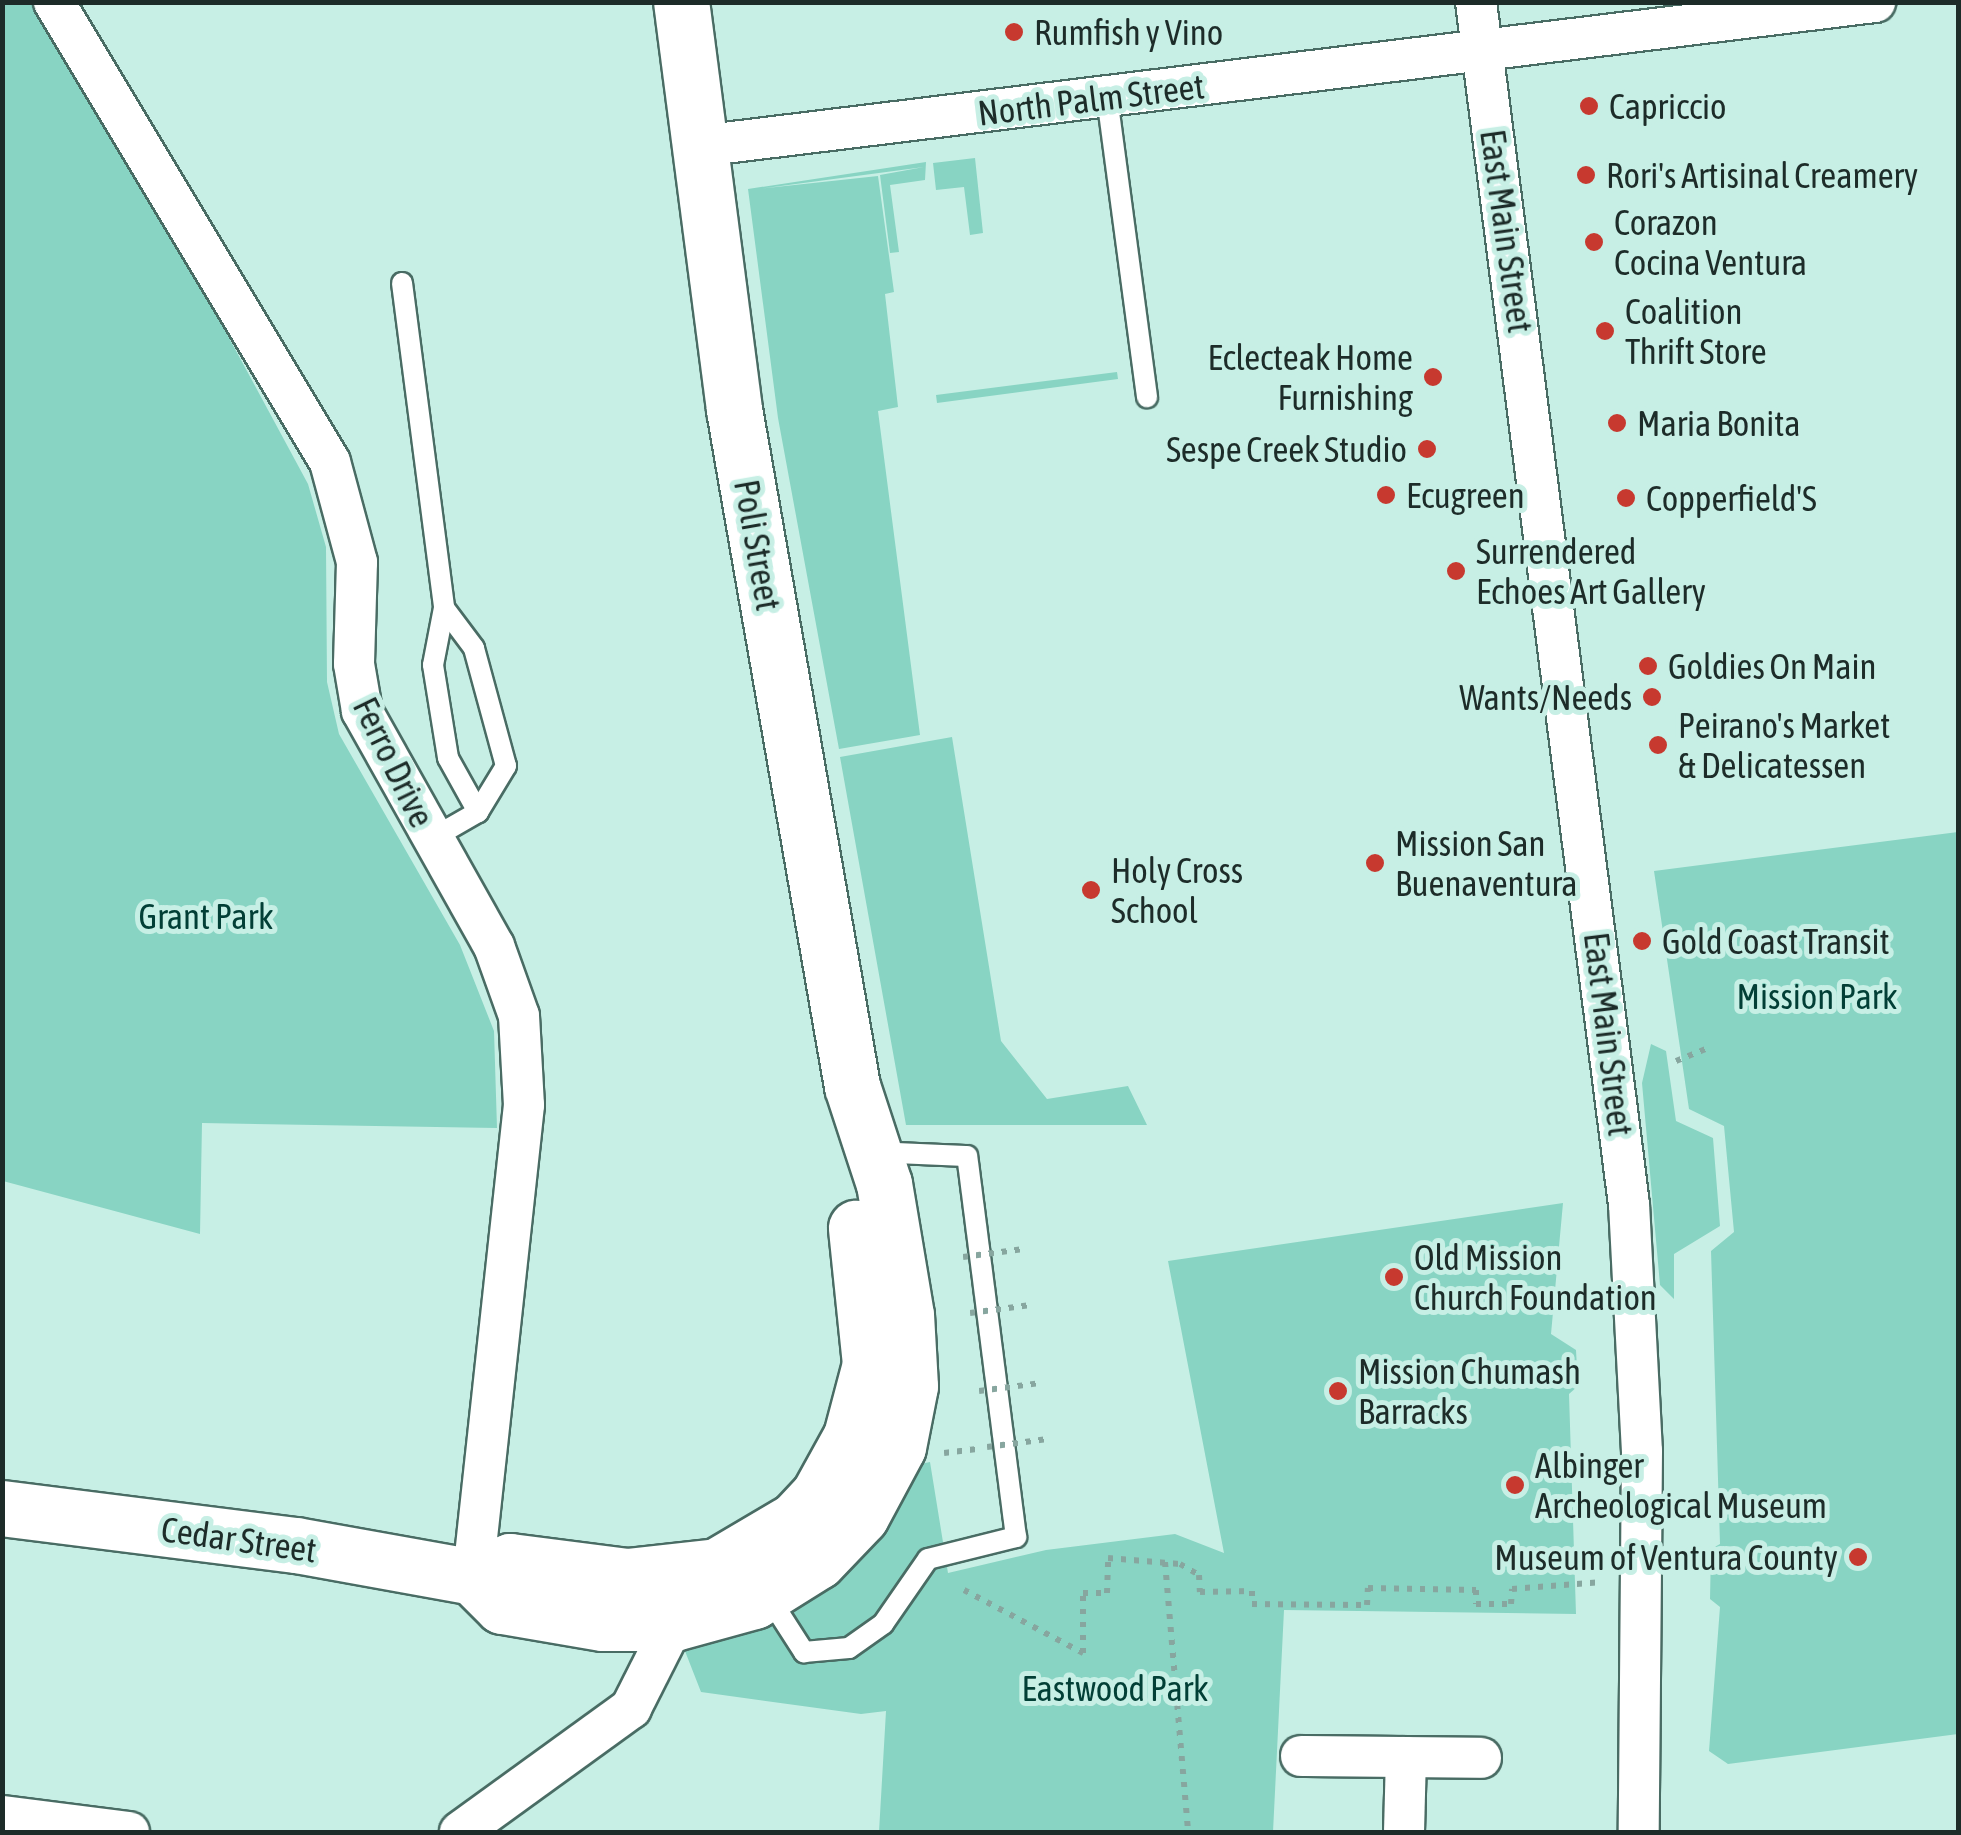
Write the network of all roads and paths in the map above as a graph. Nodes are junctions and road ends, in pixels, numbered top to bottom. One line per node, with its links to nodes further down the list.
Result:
1 (54, 2): 12 (street, Ferro Drive)
2 (680, 2): 7 (main road, Poli Street)
3 (1476, 2): 5 (street, East Main Street)
4 (1875, 2): 5 (street, North Palm Street)
5 (1482, 52): 6 (street, North Palm Street); 40 (street, East Main Street)
6 (1106, 97): 7 (street, North Palm Street); 9 (lane)
7 (700, 146): 15 (main road, Poli Street)
8 (402, 284): 10 (lane)
9 (1146, 397)
10 (444, 608): 11 (lane); 11 (lane)
11 (478, 812): 12 (lane)
12 (431, 838): 28 (street, Ferro Drive)
13 (1711, 1048): 14 (path)
14 (1676, 1060)
15 (852, 1086): 16 (main road, Poli Street); 27 (main road, Poli Street)
16 (874, 1152): 27 (main road, Poli Street); 27 (lane)
17 (1023, 1248): 18 (path, bridge)
18 (963, 1256)
19 (1030, 1305): 20 (path, bridge)
20 (970, 1313)
21 (1042, 1382): 22 (path, bridge)
22 (979, 1391)
23 (1047, 1440): 24 (path, bridge)
24 (944, 1453)
25 (2, 1508): 28 (main road, Cedar Street)
26 (1165, 1562): 29 (path); 30 (path); 38 (path)
27 (756, 1575): 31 (main road, Poli Street)
28 (474, 1577): 31 (main road, Cedar Street)
29 (1616, 1584)
30 (964, 1590)
31 (672, 1599): 37 (street)
32 (1301, 1756): 33 (street)
33 (1406, 1757): 34 (street); 39 (street)
34 (1481, 1758)
35 (2, 1816): 36 (street)
36 (128, 1832)
37 (460, 1832)
38 (1188, 1832)
39 (1404, 1832)
40 (1639, 1832)

